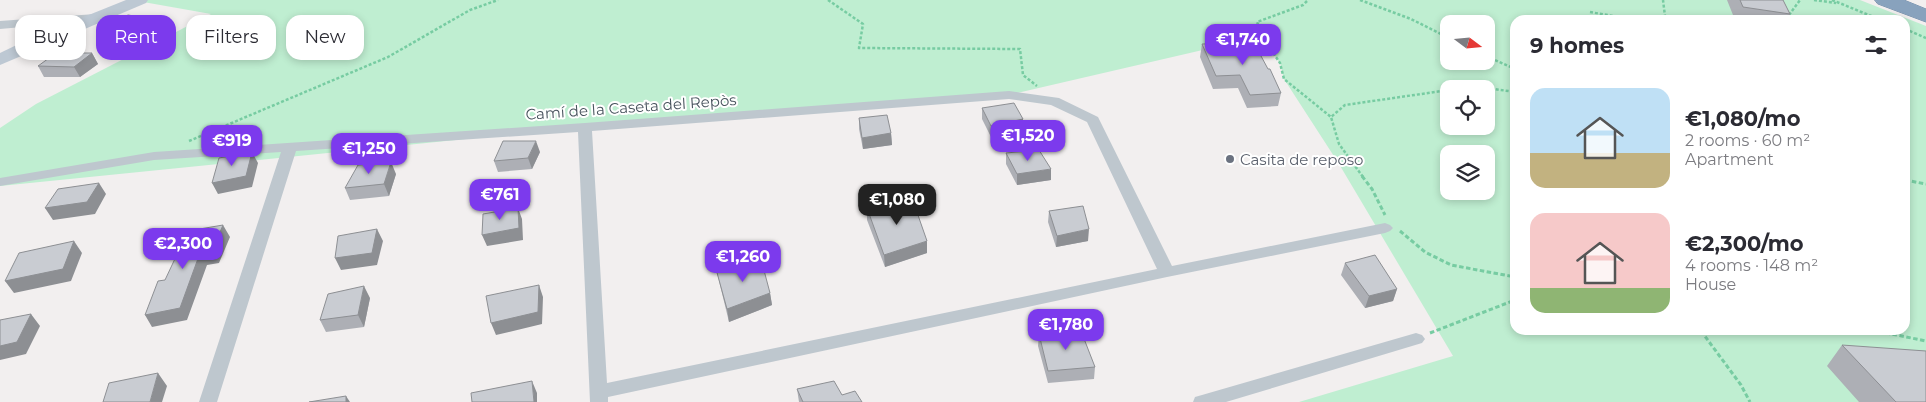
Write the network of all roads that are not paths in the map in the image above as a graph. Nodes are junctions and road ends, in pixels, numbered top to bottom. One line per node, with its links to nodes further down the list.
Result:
1 (140, 0): 4 (street)
2 (1885, 0): 3 (highway)
3 (1926, 16)
4 (95, 18): 5 (street); 6 (street)
5 (0, 24)
6 (0, 60)
7 (585, 127): 8 (street, Camí de la Caseta del Repòs); 11 (street, Camí de la Caseta del Repòs); 13 (street)
8 (290, 146): 9 (street, Camí de la Caseta del Repòs); 14 (street)
9 (0, 182)
10 (1387, 225): 11 (street)
11 (1167, 272): 13 (street)
12 (1416, 339): 15 (street)
13 (599, 397)
14 (208, 402)
15 (1202, 402)

